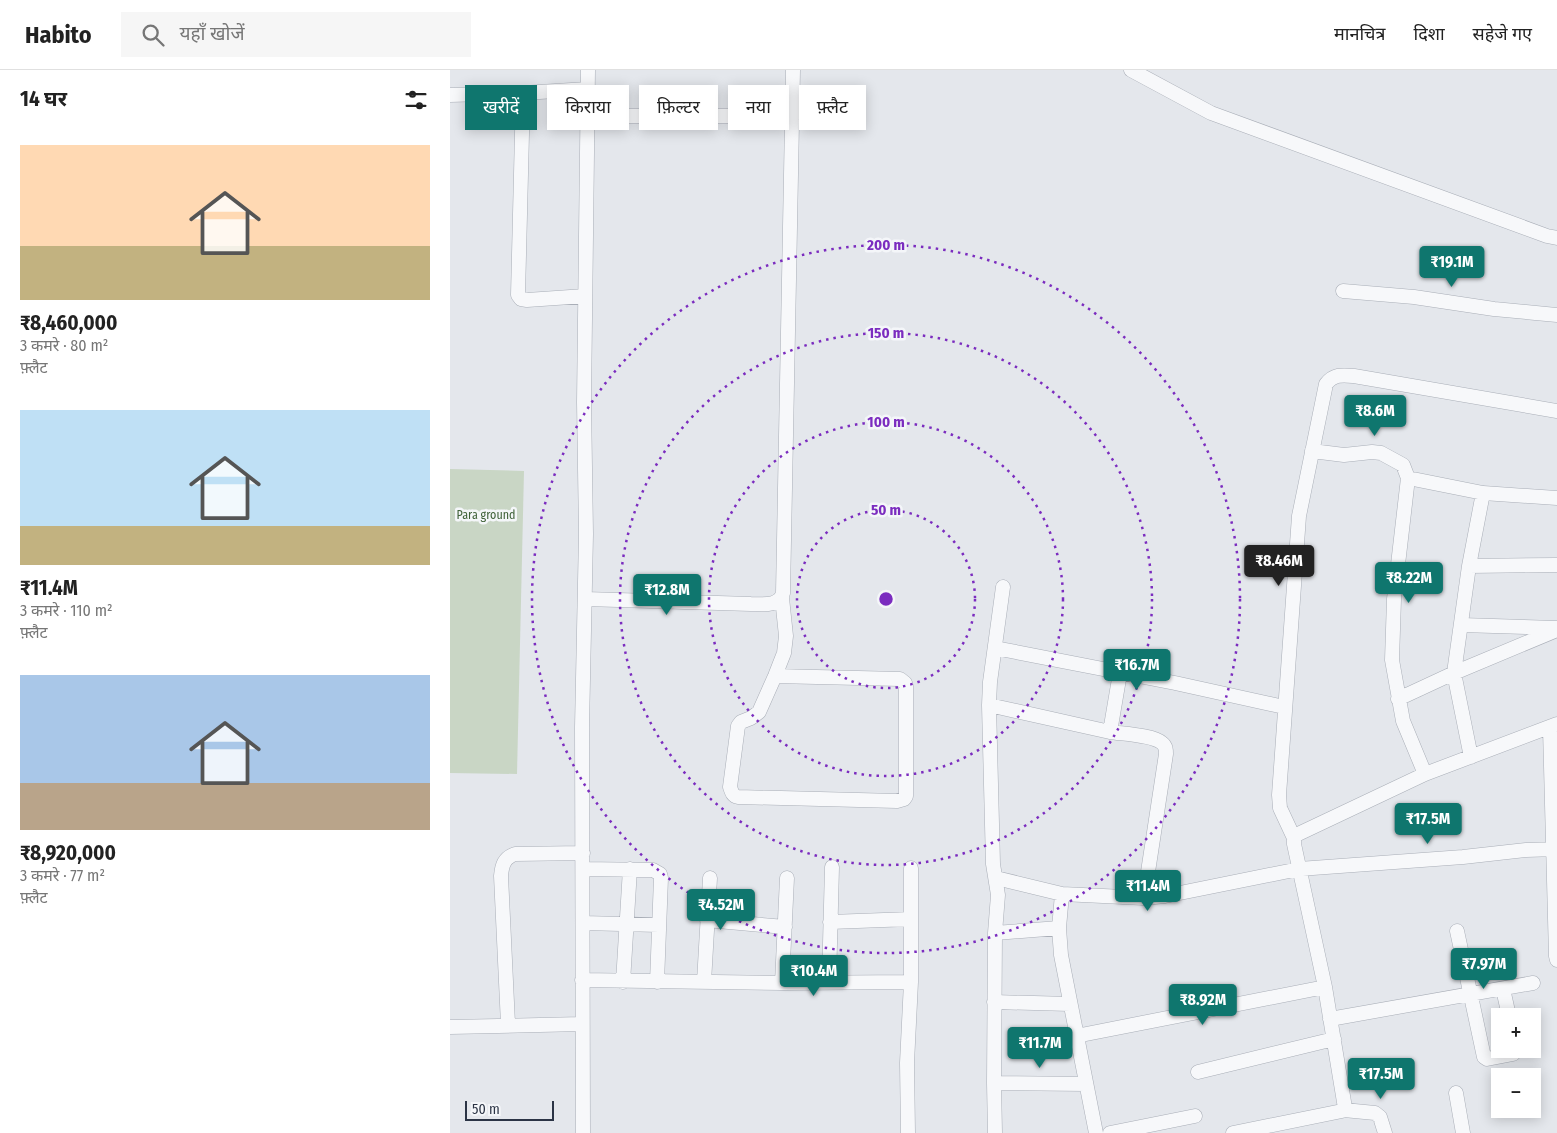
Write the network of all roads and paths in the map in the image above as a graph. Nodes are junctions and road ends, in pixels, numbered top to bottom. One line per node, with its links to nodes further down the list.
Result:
1 (588, 70): 4 (street)
2 (793, 70): 8 (street)
3 (1131, 70): 11 (street)
4 (588, 85)
5 (450, 95): 6 (street)
6 (465, 95)
7 (629, 116): 8 (street)
8 (793, 116): 23 (street)
9 (521, 130): 13 (street)
10 (588, 130): 13 (street)
11 (1557, 238)
12 (1343, 291): 14 (street)
13 (585, 296): 24 (street)
14 (1557, 315)
15 (1557, 411): 16 (street)
16 (1312, 451): 17 (street); 33 (street)
17 (1408, 478): 18 (street); 31 (street)
18 (1483, 493): 19 (street); 21 (street)
19 (1557, 498)
20 (1557, 565): 21 (street)
21 (1469, 566): 25 (street)
22 (1003, 587): 27 (street)
23 (782, 598): 24 (street); 30 (street)
24 (585, 599): 40 (street)
25 (1461, 625): 26 (street); 29 (street)
26 (1557, 629): 29 (street)
27 (995, 648): 28 (street); 32 (street)
28 (1120, 673): 33 (street); 35 (street)
29 (1454, 673): 31 (street); 36 (street)
30 (775, 676): 30 (street)
31 (1398, 699): 37 (street)
32 (989, 705): 35 (street); 48 (street)
33 (1284, 707): 38 (street)
34 (1553, 726): 36 (street); 39 (street)
35 (1110, 732): 50 (street)
36 (1471, 757): 37 (street)
37 (1425, 774): 38 (street)
38 (1294, 838): 45 (street)
39 (1556, 849): 45 (street); 61 (street)
40 (583, 853): 43 (street); 77 (street)
41 (832, 867): 53 (street)
42 (911, 868): 51 (street)
43 (583, 869): 44 (street); 54 (street)
44 (630, 869): 55 (street); 56 (street)
45 (1300, 869): 50 (street); 70 (street)
46 (710, 878): 52 (street)
47 (787, 878): 57 (street)
48 (996, 878): 49 (street); 60 (street)
49 (1062, 894): 50 (street); 58 (street)
50 (1144, 898)
51 (911, 919): 53 (street); 67 (street)
52 (708, 920): 57 (street); 65 (street)
53 (830, 922): 66 (street)
54 (583, 923): 55 (street); 62 (street)
55 (626, 925): 56 (street); 63 (street)
56 (659, 925): 64 (street)
57 (785, 926): 68 (street)
58 (1059, 928): 60 (street); 74 (street)
59 (1457, 931): 72 (street)
60 (995, 932): 73 (street)
61 (1557, 960)
62 (582, 980): 63 (street); 78 (street)
63 (623, 982): 64 (street)
64 (657, 982): 65 (street)
65 (704, 982): 68 (street)
66 (829, 982): 67 (street); 68 (street)
67 (910, 982): 90 (street)
68 (782, 983)
69 (1533, 983): 71 (street)
70 (1325, 987): 76 (street); 80 (street)
71 (1503, 989): 72 (street); 75 (street)
72 (1470, 994): 76 (street); 82 (street)
73 (994, 1002): 74 (street); 84 (street)
74 (1070, 1004): 80 (street)
75 (1507, 1008)
76 (1330, 1019): 81 (street)
77 (508, 1024): 78 (street); 79 (street)
78 (582, 1024): 89 (street)
79 (450, 1026)
80 (1076, 1036): 85 (street)
81 (1334, 1039): 83 (street); 87 (street)
82 (1493, 1058)
83 (1198, 1072)
84 (994, 1083): 85 (street); 91 (street)
85 (1086, 1084): 92 (street)
86 (1456, 1093): 96 (street)
87 (1344, 1110): 94 (street); 95 (street)
88 (1196, 1116): 93 (street)
89 (583, 1133)
90 (908, 1133)
91 (996, 1133)
92 (1096, 1133)
93 (1110, 1133)
94 (1233, 1133)
95 (1385, 1133)
96 (1463, 1133)

